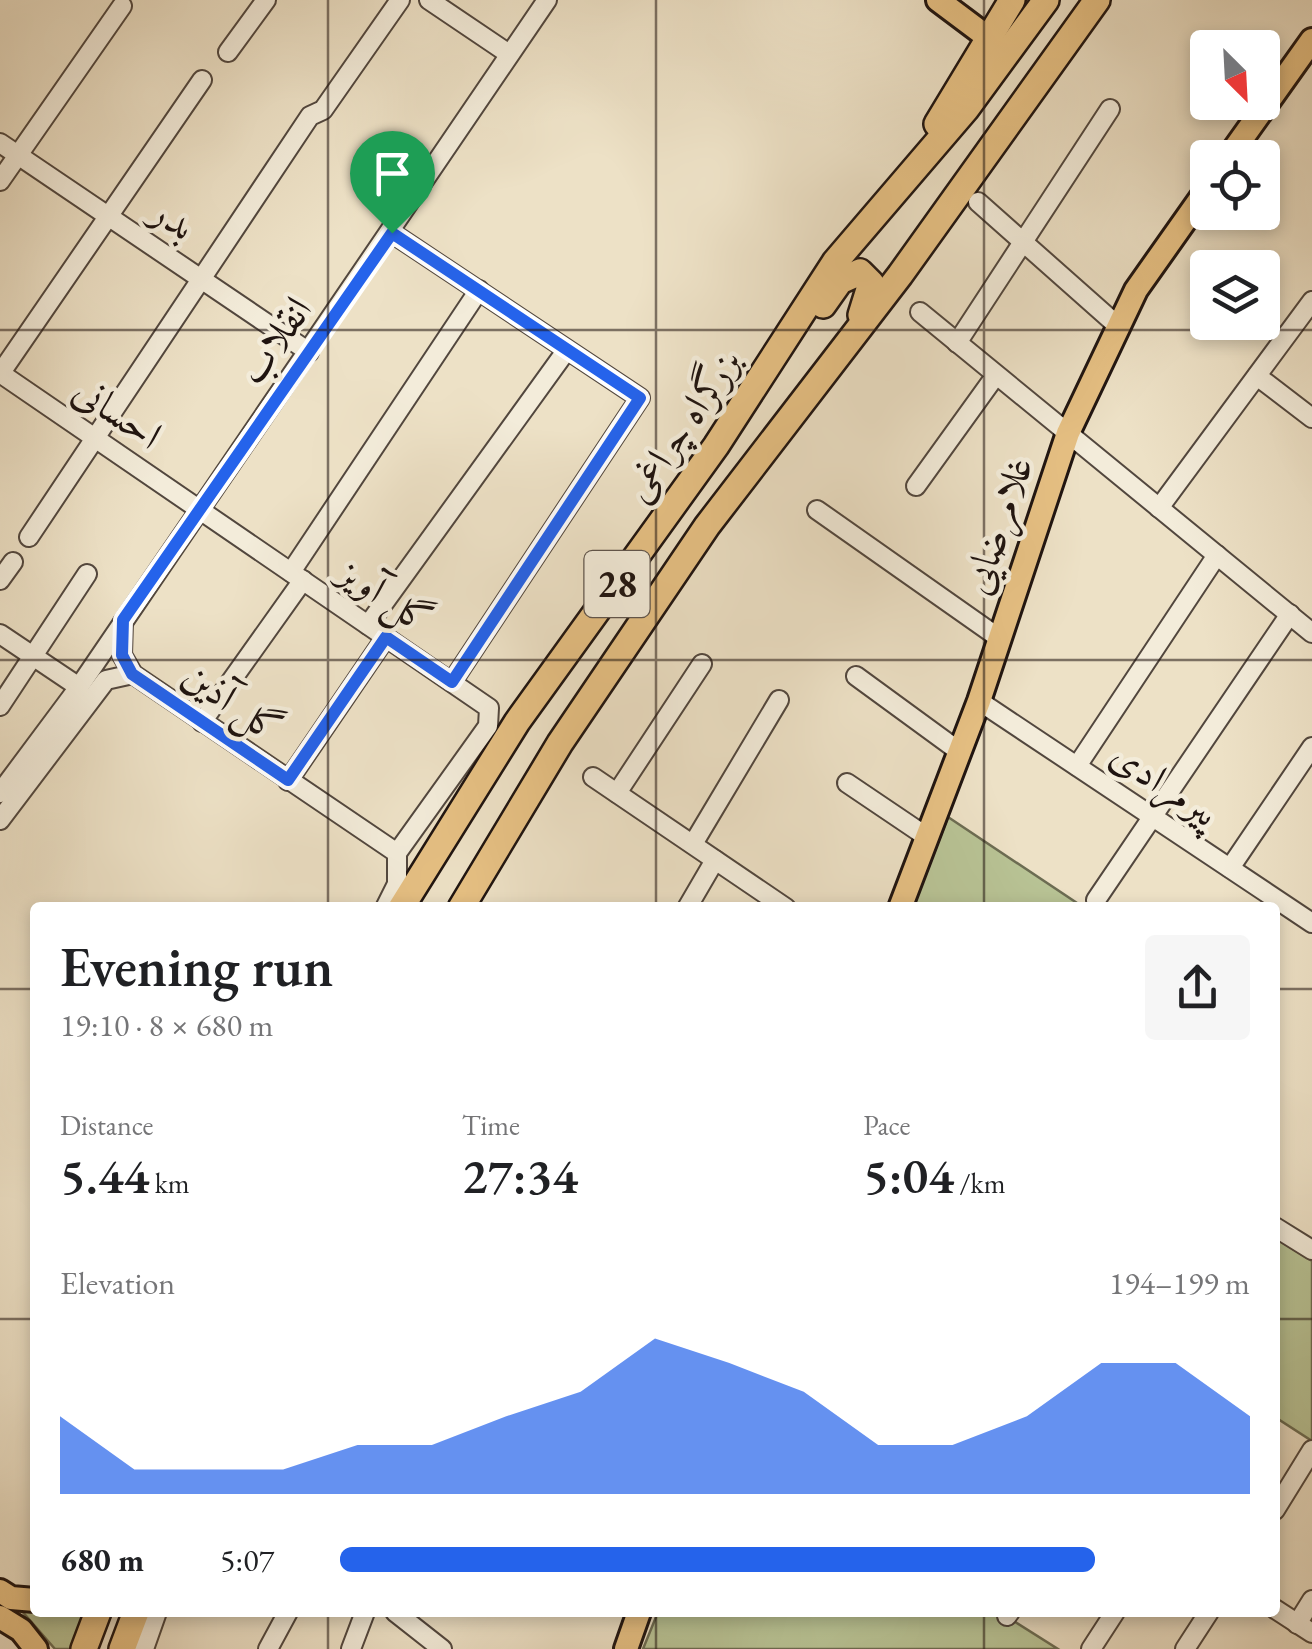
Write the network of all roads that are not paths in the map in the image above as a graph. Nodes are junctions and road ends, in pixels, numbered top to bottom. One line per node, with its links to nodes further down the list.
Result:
1 (266, 0): 11 (street)
2 (400, 0): 26 (street)
3 (429, 0): 12 (street)
4 (547, 0): 12 (street, انقلاب)
5 (938, 0): 10 (main road)
6 (1012, 0): 10 (highway)
7 (1046, 0): 19 (highway, بزرگراه چراغی / 28)
8 (1097, 0): 31 (highway, بزرگراه چراغی / 28)
9 (122, 6): 18 (street)
10 (990, 39): 19 (highway)
11 (228, 52)
12 (509, 54): 24 (street, انقلاب)
13 (1307, 55): 16 (main road)
14 (202, 80): 23 (street)
15 (1110, 109): 25 (street)
16 (1242, 140)
17 (0, 142): 18 (street, بدر)
18 (18, 155): 20 (street); 23 (street, بدر)
19 (902, 179): 37 (highway, بزرگراه چراغی / 28)
20 (0, 181)
21 (978, 202): 25 (street)
22 (1190, 214): 30 (main road, غلامرضایی)
23 (108, 216): 26 (street, بدر); 36 (street)
24 (392, 233): 27 (street); 34 (street, انقلاب)
25 (1022, 242): 30 (street); 32 (street)
26 (200, 278): 34 (street, بدر); 41 (street)
27 (480, 290): 33 (street); 50 (street)
28 (1312, 300): 38 (street)
29 (920, 312): 32 (street)
30 (1119, 326): 40 (main road, غلامرضایی)
31 (851, 338): 37 (highway); 87 (highway, بزرگراه چراغی / 28)
32 (957, 343): 35 (street)
33 (566, 351): 54 (street); 63 (street)
34 (309, 352): 43 (street, انقلاب)
35 (996, 374): 40 (street); 42 (street)
36 (1, 376): 41 (street, احسانی)
37 (762, 376): 86 (highway, بزرگراه چراغی / 28)
38 (1257, 376): 39 (street); 44 (street)
39 (1309, 409)
40 (1068, 433): 44 (street); 58 (main road, غلامرضایی)
41 (94, 437): 43 (street, احسانی); 46 (street)
42 (916, 486)
43 (197, 508): 50 (street, گل آویز); 53 (street, انقلاب)
44 (1160, 508): 47 (street)
45 (816, 510): 58 (street)
46 (29, 537)
47 (1217, 555): 52 (street); 71 (street)
48 (12, 562): 51 (street)
49 (87, 574): 59 (street)
50 (297, 576): 54 (street, گل آویز); 68 (street)
51 (0, 580)
52 (1290, 614): 55 (street); 77 (street)
53 (123, 620): 61 (street); 64 (street, انقلاب)
54 (368, 625): 57 (street, گل آویز)
55 (1312, 632)
56 (0, 634): 59 (street)
57 (386, 637): 63 (street, گل آویز); 73 (street)
58 (999, 638): 66 (main road, غلامرضایی)
59 (30, 654): 64 (street); 67 (street)
60 (702, 664): 75 (street)
61 (132, 674): 68 (street, گل آذین); 78 (street)
62 (856, 676): 70 (street)
63 (452, 682): 81 (street, گل آویز)
64 (79, 687): 76 (street, انقلاب)
65 (779, 700): 80 (street)
66 (979, 701): 70 (main road, غلامرضایی); 71 (street, پیرمرادی)
67 (0, 706)
68 (202, 722): 73 (street, گل آذین)
69 (1312, 748): 83 (street)
70 (960, 752): 79 (main road, غلامرضایی)
71 (1077, 766): 77 (street, پیرمرادی)
72 (593, 777): 75 (street)
73 (288, 780): 81 (street, گل آذین)
74 (846, 783): 79 (street)
75 (617, 793): 80 (street)
76 (0, 794)
77 (1152, 816): 83 (street, پیرمرادی); 84 (street)
78 (0, 820)
79 (927, 837): 90 (main road, غلامرضایی)
80 (692, 844): 82 (street)
81 (396, 854): 85 (street)
82 (716, 860): 88 (street); 89 (street)
83 (1230, 868): 91 (street, پیرمرادی)
84 (1096, 900)
85 (388, 902)
86 (405, 902)
87 (465, 902)
88 (691, 902)
89 (777, 902)
90 (902, 902)
91 (1312, 923)
92 (1280, 1230): 93 (street)
93 (1312, 1250)
94 (1312, 1450): 95 (street)
95 (1280, 1502)
96 (0, 1591): 97 (main road)
97 (30, 1600)
98 (1312, 1600): 110 (street)
99 (1280, 1612): 110 (street)
100 (0, 1617): 112 (main road)
101 (96, 1617): 113 (highway)
102 (134, 1617): 114 (highway)
103 (155, 1617): 115 (street)
104 (285, 1617): 116 (street)
105 (363, 1617): 117 (street)
106 (401, 1617): 111 (street)
107 (637, 1617): 118 (main road)
108 (1112, 1617): 119 (street)
109 (1207, 1617): 120 (street)
110 (1305, 1628)
111 (437, 1647)
112 (36, 1649)
113 (84, 1649)
114 (122, 1649)
115 (144, 1649)
116 (268, 1649)
117 (351, 1649)
118 (626, 1649)
119 (1091, 1649)
120 (1185, 1649)

